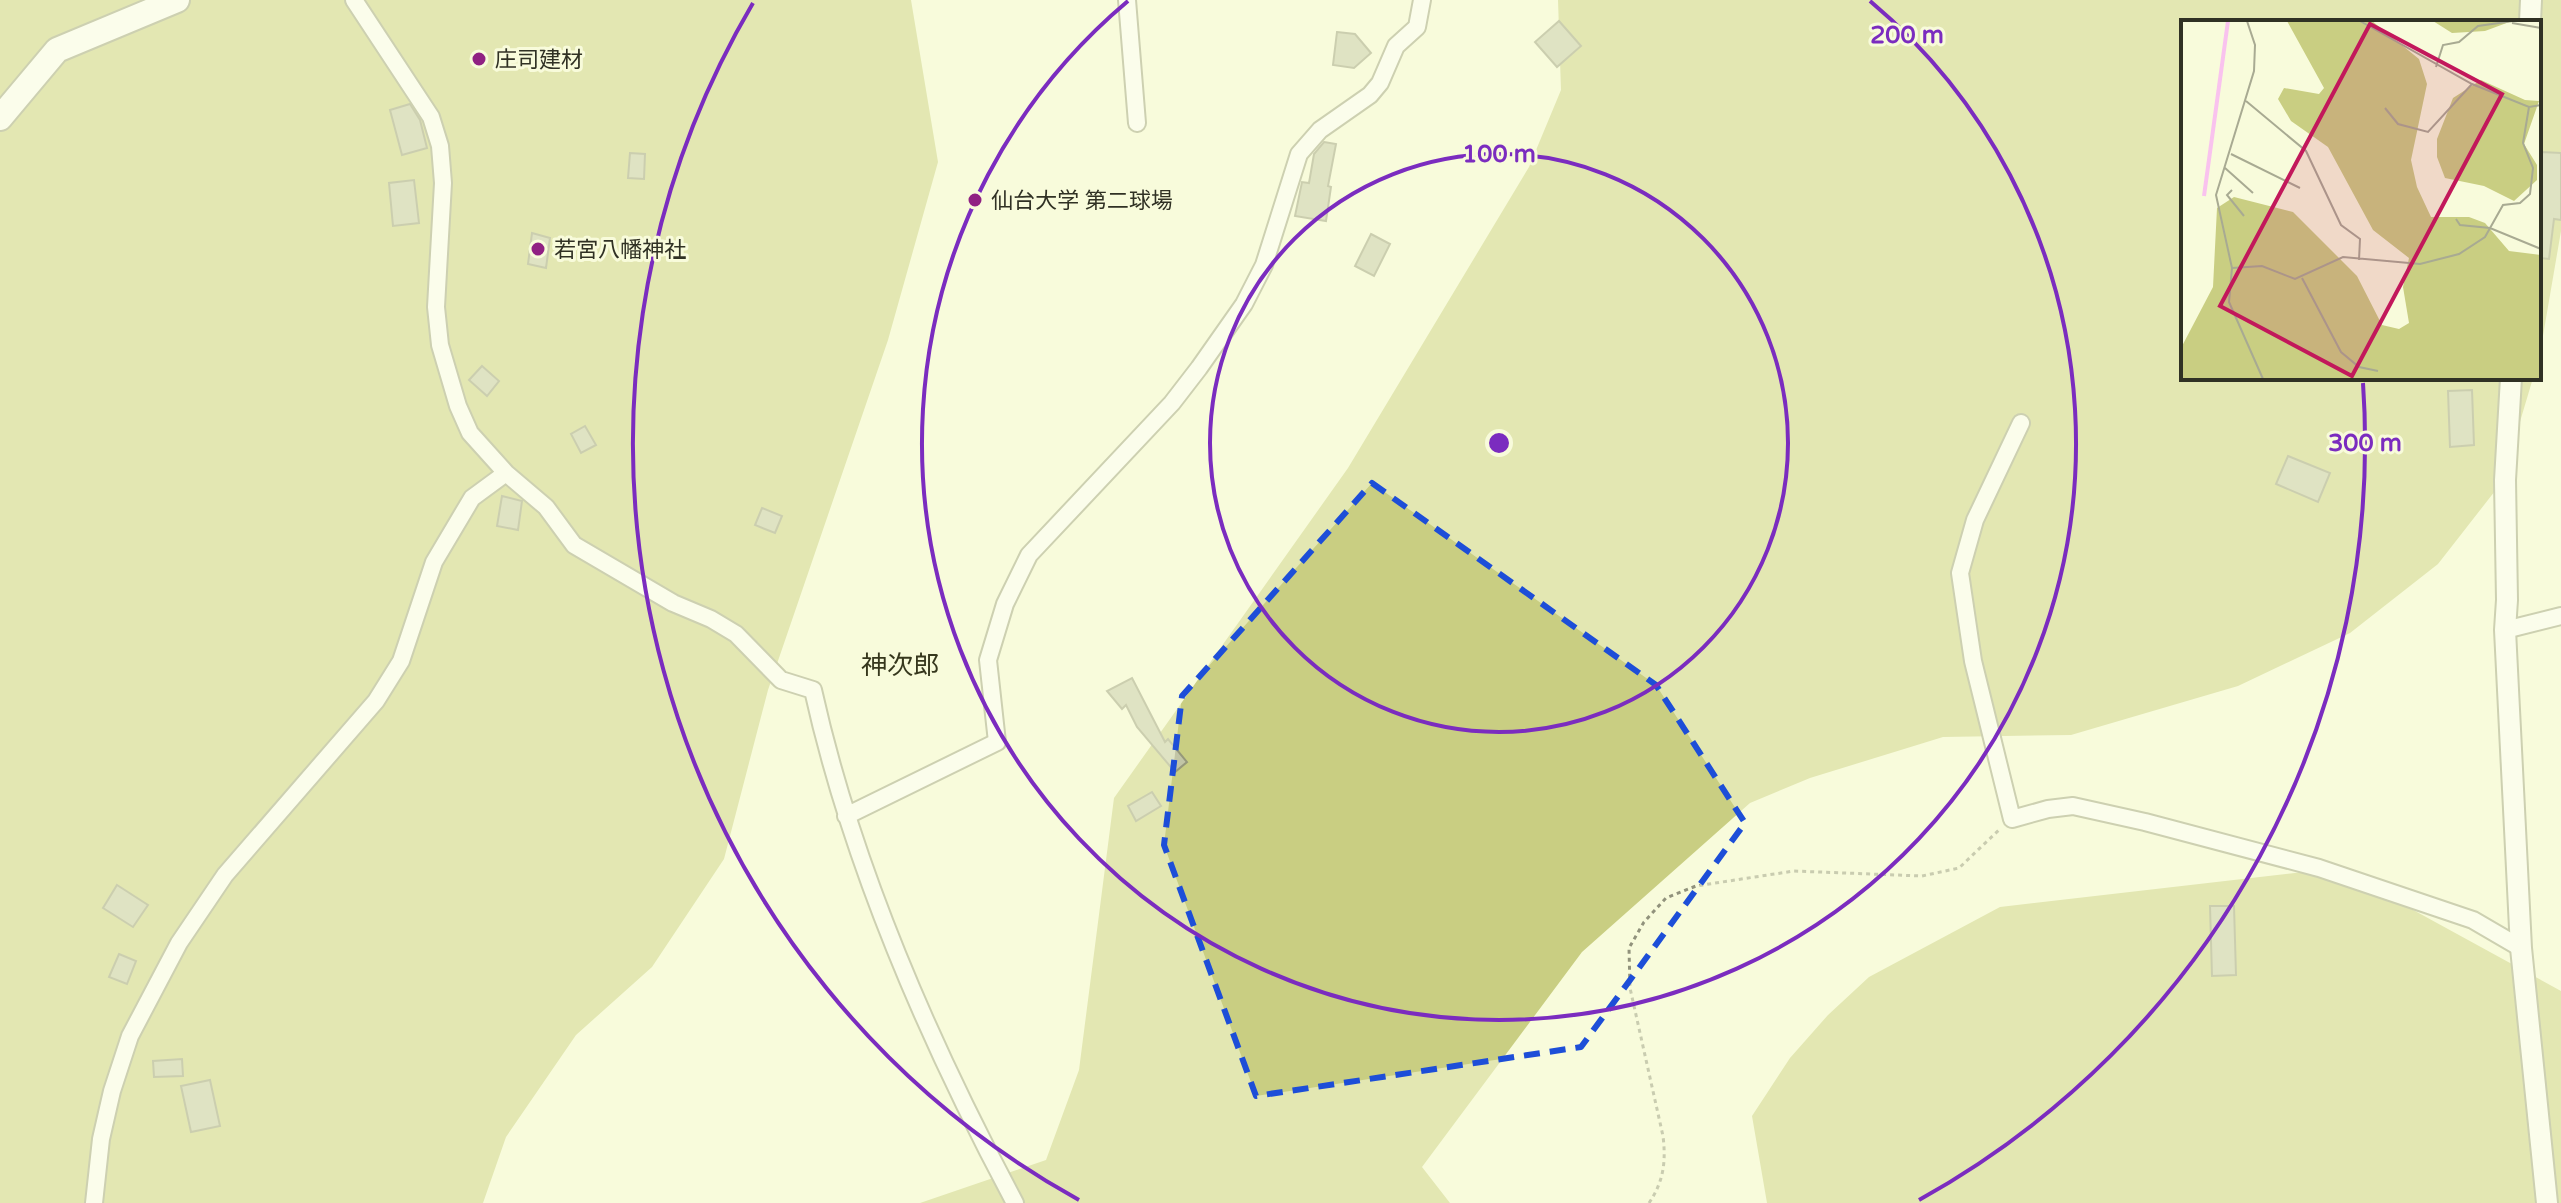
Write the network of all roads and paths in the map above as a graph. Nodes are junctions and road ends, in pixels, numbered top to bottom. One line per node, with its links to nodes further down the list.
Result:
1 (177, 0): 7 (main road)
2 (354, 0): 11 (street)
3 (1127, 0): 8 (street)
4 (1422, 0): 14 (street)
5 (2531, 0): 6 (street)
6 (2530, 20)
7 (0, 118)
8 (1137, 123)
9 (2511, 380): 13 (street)
10 (2021, 423): 15 (street)
11 (506, 473): 14 (street); 17 (street)
12 (2561, 616): 13 (street)
13 (2505, 630): 16 (street)
14 (846, 816): 18 (street)
15 (2012, 819): 16 (street); 19 (path)
16 (2521, 948): 20 (street)
17 (94, 1203)
18 (1015, 1203)
19 (1649, 1203)
20 (2547, 1203)

